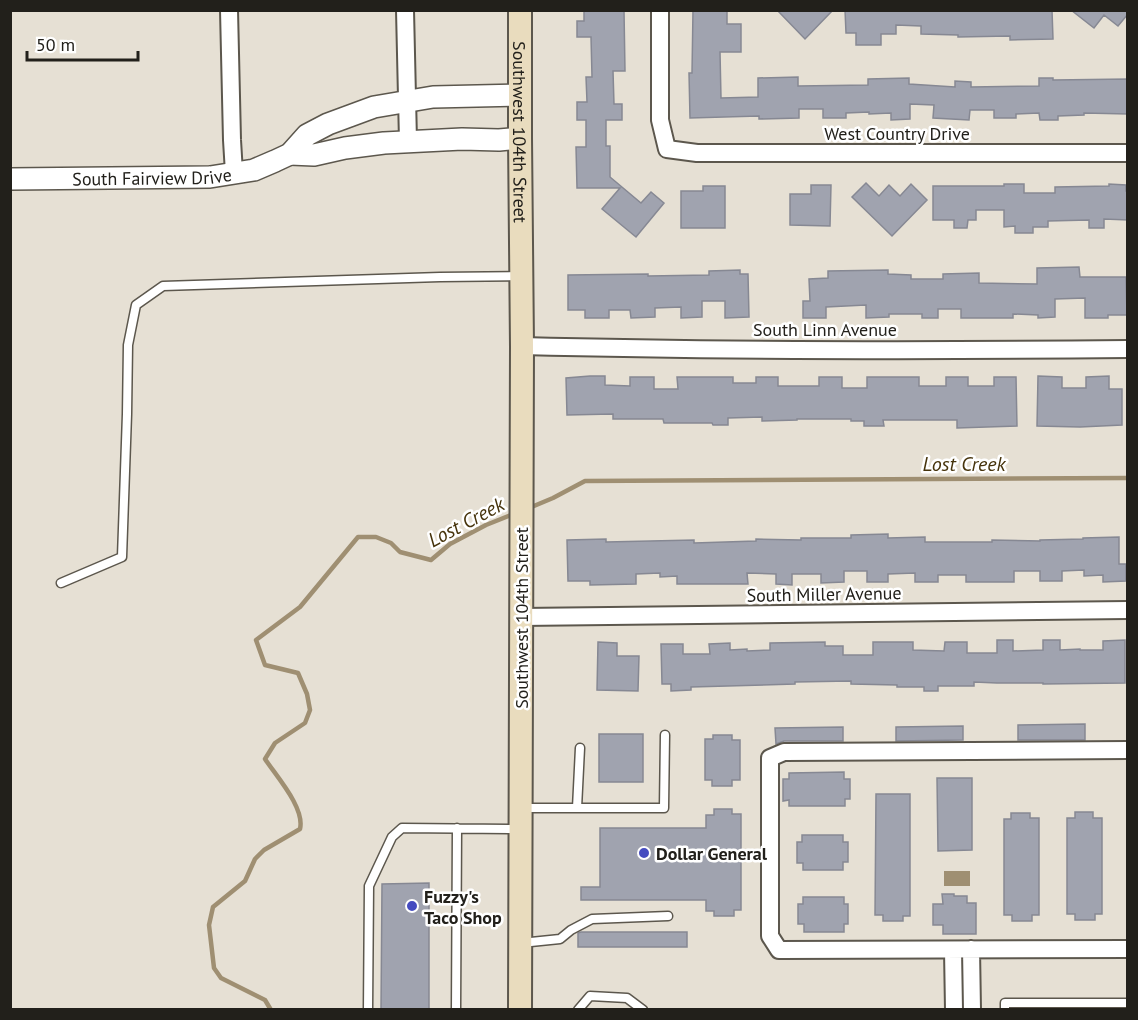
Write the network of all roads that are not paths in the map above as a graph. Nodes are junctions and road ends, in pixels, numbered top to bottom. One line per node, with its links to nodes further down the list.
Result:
1 (229, 10): 11 (street)
2 (405, 10): 6 (street)
3 (520, 10): 5 (main road, Southwest 104th Street)
4 (660, 10): 9 (street, West Country Drive)
5 (520, 95): 6 (street, South Fairview Drive); 7 (main road, Southwest 104th Street)
6 (406, 100): 8 (street); 10 (street, South Fairview Drive)
7 (520, 138): 8 (street, South Fairview Drive); 13 (main road, Southwest 104th Street)
8 (408, 141): 10 (street, South Fairview Drive)
9 (1128, 153)
10 (290, 154): 11 (street, South Fairview Drive)
11 (234, 173): 12 (street, South Fairview Drive)
12 (10, 179)
13 (521, 276): 14 (main road, Southwest 104th Street); 16 (lane)
14 (522, 346): 15 (street, South Linn Avenue); 18 (main road, Southwest 104th Street)
15 (1128, 349)
16 (61, 583)
17 (1128, 610): 18 (street, South Miller Avenue)
18 (521, 617): 23 (main road, Southwest 104th Street)
19 (665, 735): 22 (lane)
20 (580, 748): 22 (lane)
21 (1128, 750): 29 (street)
22 (577, 808): 23 (lane)
23 (520, 818): 24 (lane); 26 (main road, Southwest 104th Street)
24 (457, 828): 31 (lane); 32 (lane)
25 (668, 916): 26 (lane)
26 (520, 943): 33 (main road, Southwest 104th Street)
27 (971, 949): 28 (street); 29 (street); 37 (street)
28 (1128, 949)
29 (953, 950): 36 (street)
30 (1128, 1003): 38 (lane)
31 (368, 1010)
32 (456, 1010)
33 (520, 1010)
34 (578, 1010): 35 (lane)
35 (643, 1010)
36 (954, 1010)
37 (972, 1010)
38 (1005, 1010)

